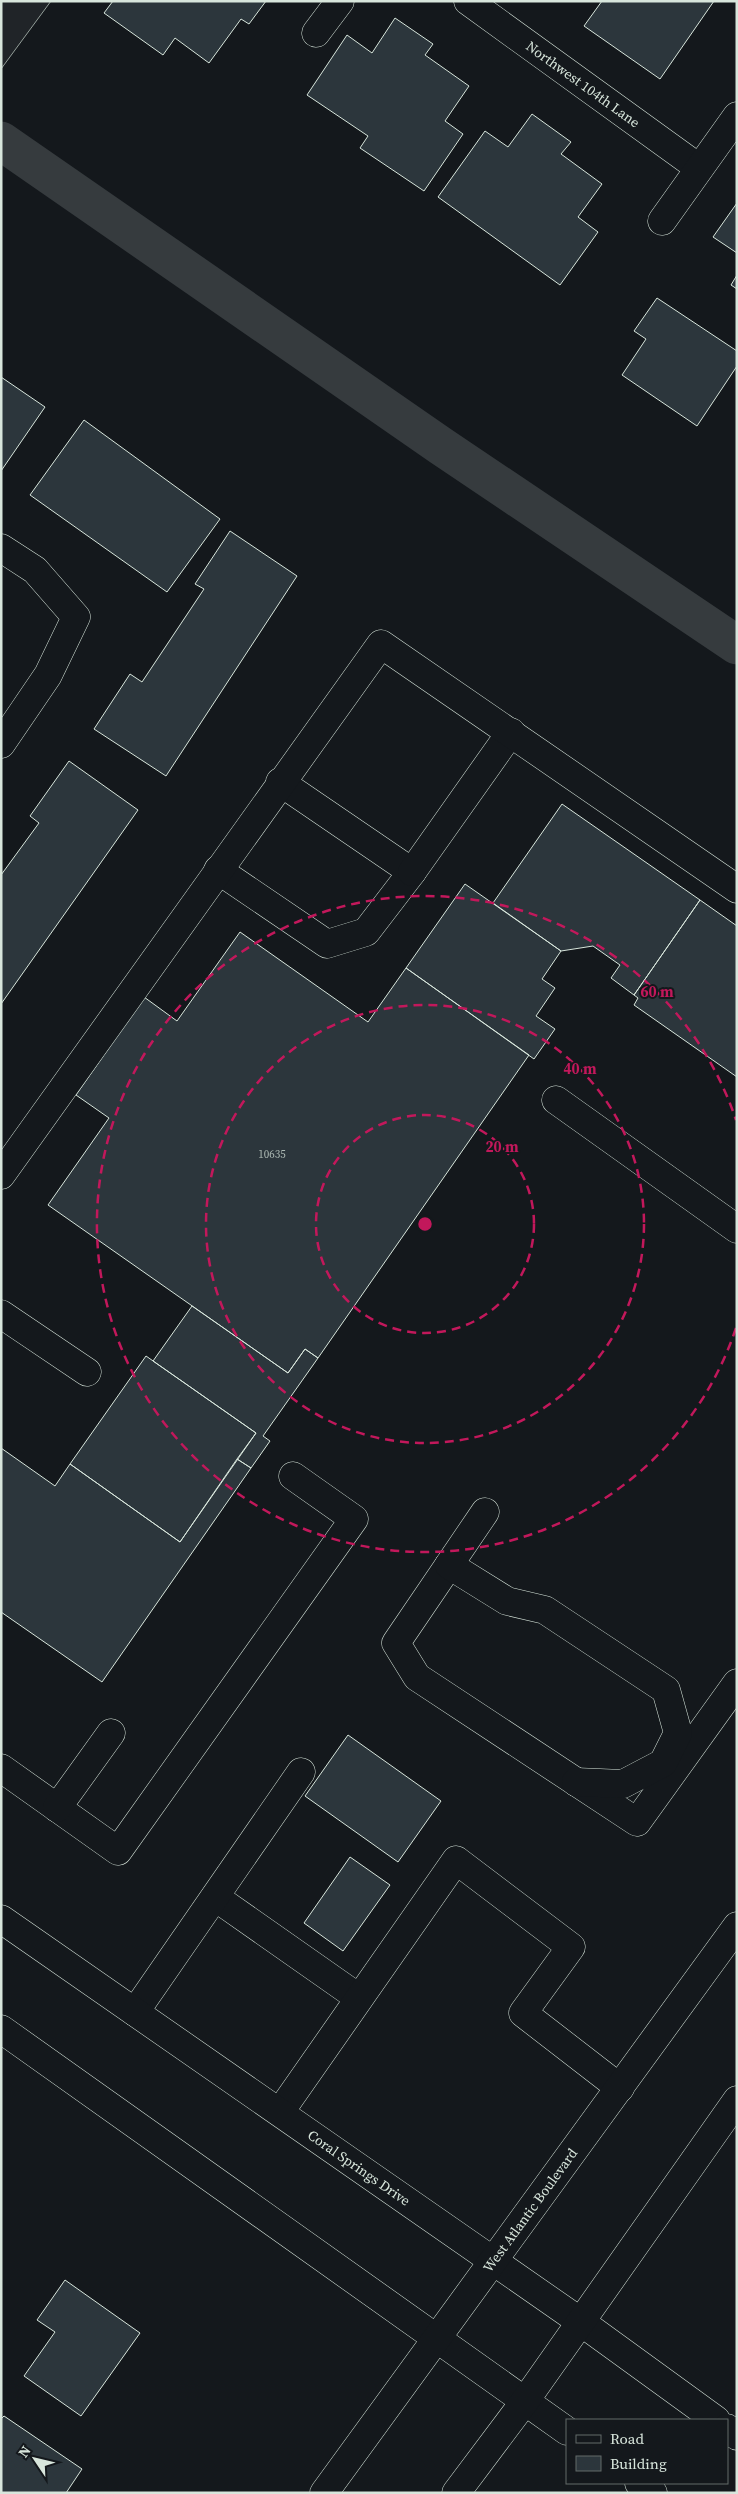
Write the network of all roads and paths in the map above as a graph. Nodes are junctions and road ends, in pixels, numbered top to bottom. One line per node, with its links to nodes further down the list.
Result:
1 (340, 1): 3 (main road)
2 (468, 1): 5 (main road, Northwest 104th Lane)
3 (316, 33)
4 (737, 116): 5 (main road)
5 (699, 168): 6 (main road)
6 (662, 221)
7 (1, 548): 9 (main road)
8 (511, 732): 10 (main road); 12 (main road); 13 (main road)
9 (1, 744)
10 (280, 782): 11 (main road); 12 (main road)
11 (218, 870): 12 (main road); 15 (main road)
12 (412, 872)
13 (737, 889)
14 (556, 1100): 16 (main road)
15 (1, 1174)
16 (737, 1229)
17 (1, 1314): 18 (main road)
18 (87, 1372)
19 (292, 1476): 27 (main road)
20 (485, 1512): 21 (main road)
21 (449, 1565): 26 (main road); 26 (main road)
22 (737, 1682): 26 (main road)
23 (111, 1733): 27 (main road)
24 (1, 1768): 27 (main road)
25 (301, 1772): 28 (main road)
26 (576, 1782)
27 (57, 1808)
28 (215, 1896): 31 (main road); 32 (main road)
29 (1, 1919): 32 (main road, Coral Springs Drive)
30 (737, 1926): 34 (main road, West Atlantic Boulevard)
31 (359, 1998): 34 (main road); 36 (main road)
32 (135, 2012): 36 (main road, Coral Springs Drive)
33 (1, 2028): 39 (main road)
34 (620, 2088): 37 (main road, West Atlantic Boulevard)
35 (737, 2100): 38 (main road)
36 (280, 2112): 37 (main road, Coral Springs Drive)
37 (494, 2262): 38 (main road, Coral Springs Drive); 39 (main road, West Atlantic Boulevard)
38 (581, 2322): 40 (main road); 41 (main road, Coral Springs Drive)
39 (436, 2338): 40 (main road); 44 (main road, West Atlantic Boulevard)
40 (525, 2401): 42 (main road); 45 (main road)
41 (715, 2419)
42 (566, 2430)
43 (640, 2484): 46 (main road)
44 (324, 2493)
45 (456, 2493)
46 (653, 2493)

